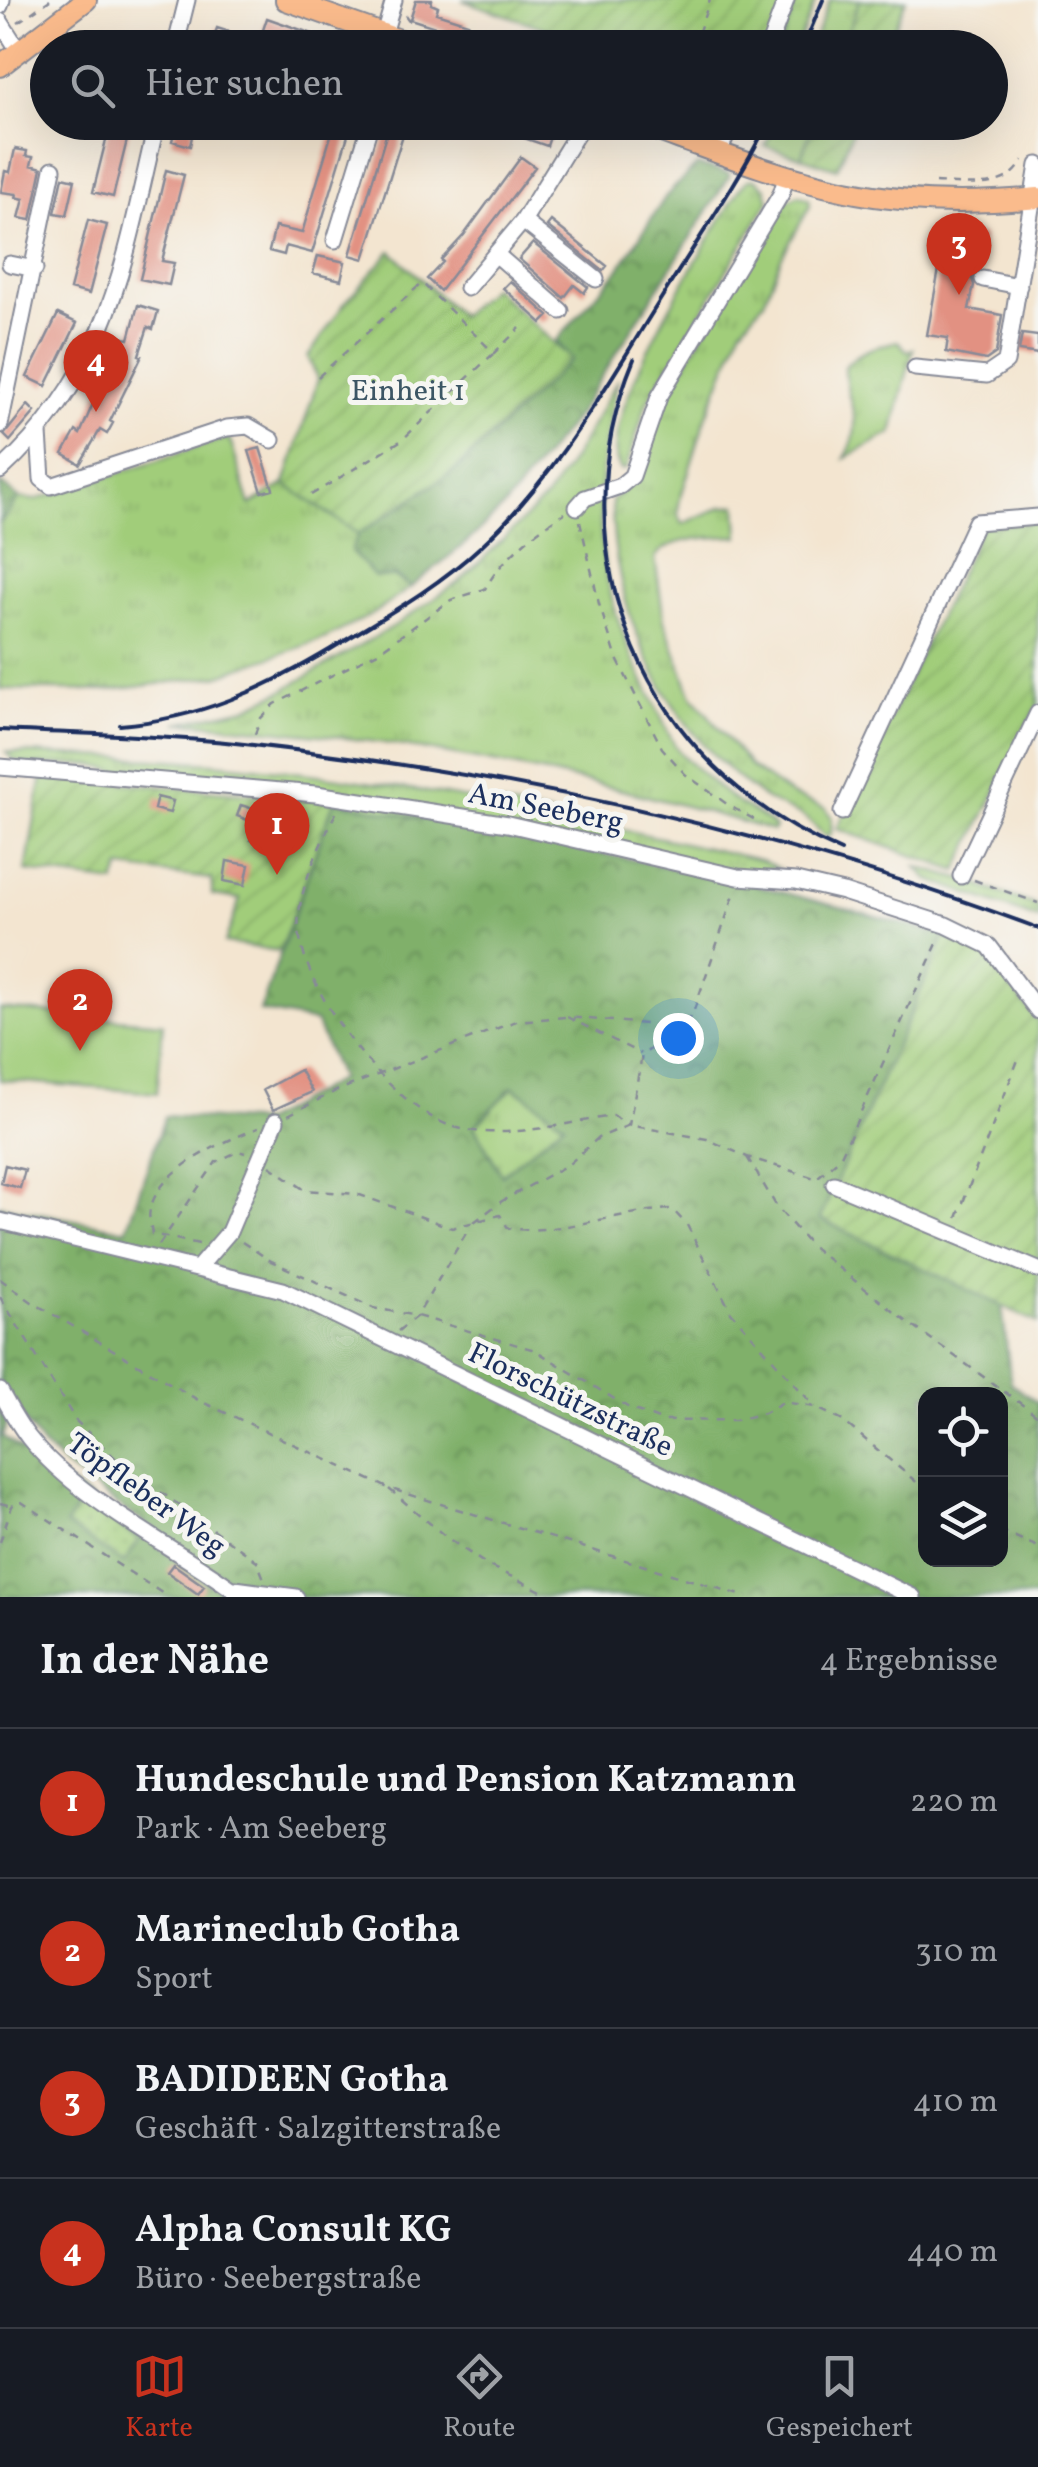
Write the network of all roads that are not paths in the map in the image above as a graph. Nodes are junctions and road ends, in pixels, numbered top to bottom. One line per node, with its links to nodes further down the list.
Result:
1 (86, 0): 7 (main road)
2 (187, 0): 8 (street)
3 (286, 0): 9 (main road)
4 (394, 0): 10 (street)
5 (786, 0): 11 (street)
6 (2, 26): 13 (street)
7 (47, 30)
8 (180, 30)
9 (366, 30)
10 (392, 30)
11 (775, 30)
12 (30, 43): 13 (main road)
13 (19, 51): 14 (main road)
14 (0, 66)
15 (153, 140): 37 (street)
16 (366, 140): 26 (street)
17 (573, 140): 25 (street)
18 (684, 140): 20 (main road)
19 (717, 140): 20 (street)
20 (709, 149): 23 (main road)
21 (1031, 162): 24 (street)
22 (53, 169): 29 (street)
23 (788, 175): 24 (main road); 40 (street)
24 (1035, 198): 32 (street)
25 (523, 221): 27 (street); 31 (street)
26 (335, 240)
27 (498, 255): 33 (street); 34 (street)
28 (10, 264): 29 (street)
29 (34, 269): 36 (street)
30 (983, 279): 32 (street)
31 (596, 280)
32 (1018, 286): 35 (street)
33 (467, 288)
34 (561, 310)
35 (915, 368)
36 (0, 424)
37 (39, 433): 38 (street); 39 (street)
38 (272, 440)
39 (0, 472)
40 (577, 507)
41 (1038, 517): 44 (street)
42 (1038, 713): 45 (street)
43 (0, 767): 46 (street, Am Seeberg)
44 (842, 812)
45 (961, 876)
46 (1038, 1011)
47 (276, 1121): 50 (street)
48 (834, 1184): 51 (street)
49 (0, 1222): 50 (street, Florschützstraße)
50 (198, 1268): 55 (street, Florschützstraße)
51 (1038, 1270)
52 (0, 1391): 53 (street, Töpfleber Weg)
53 (237, 1593): 54 (street, Töpfleber Weg)
54 (296, 1597)
55 (913, 1597)

